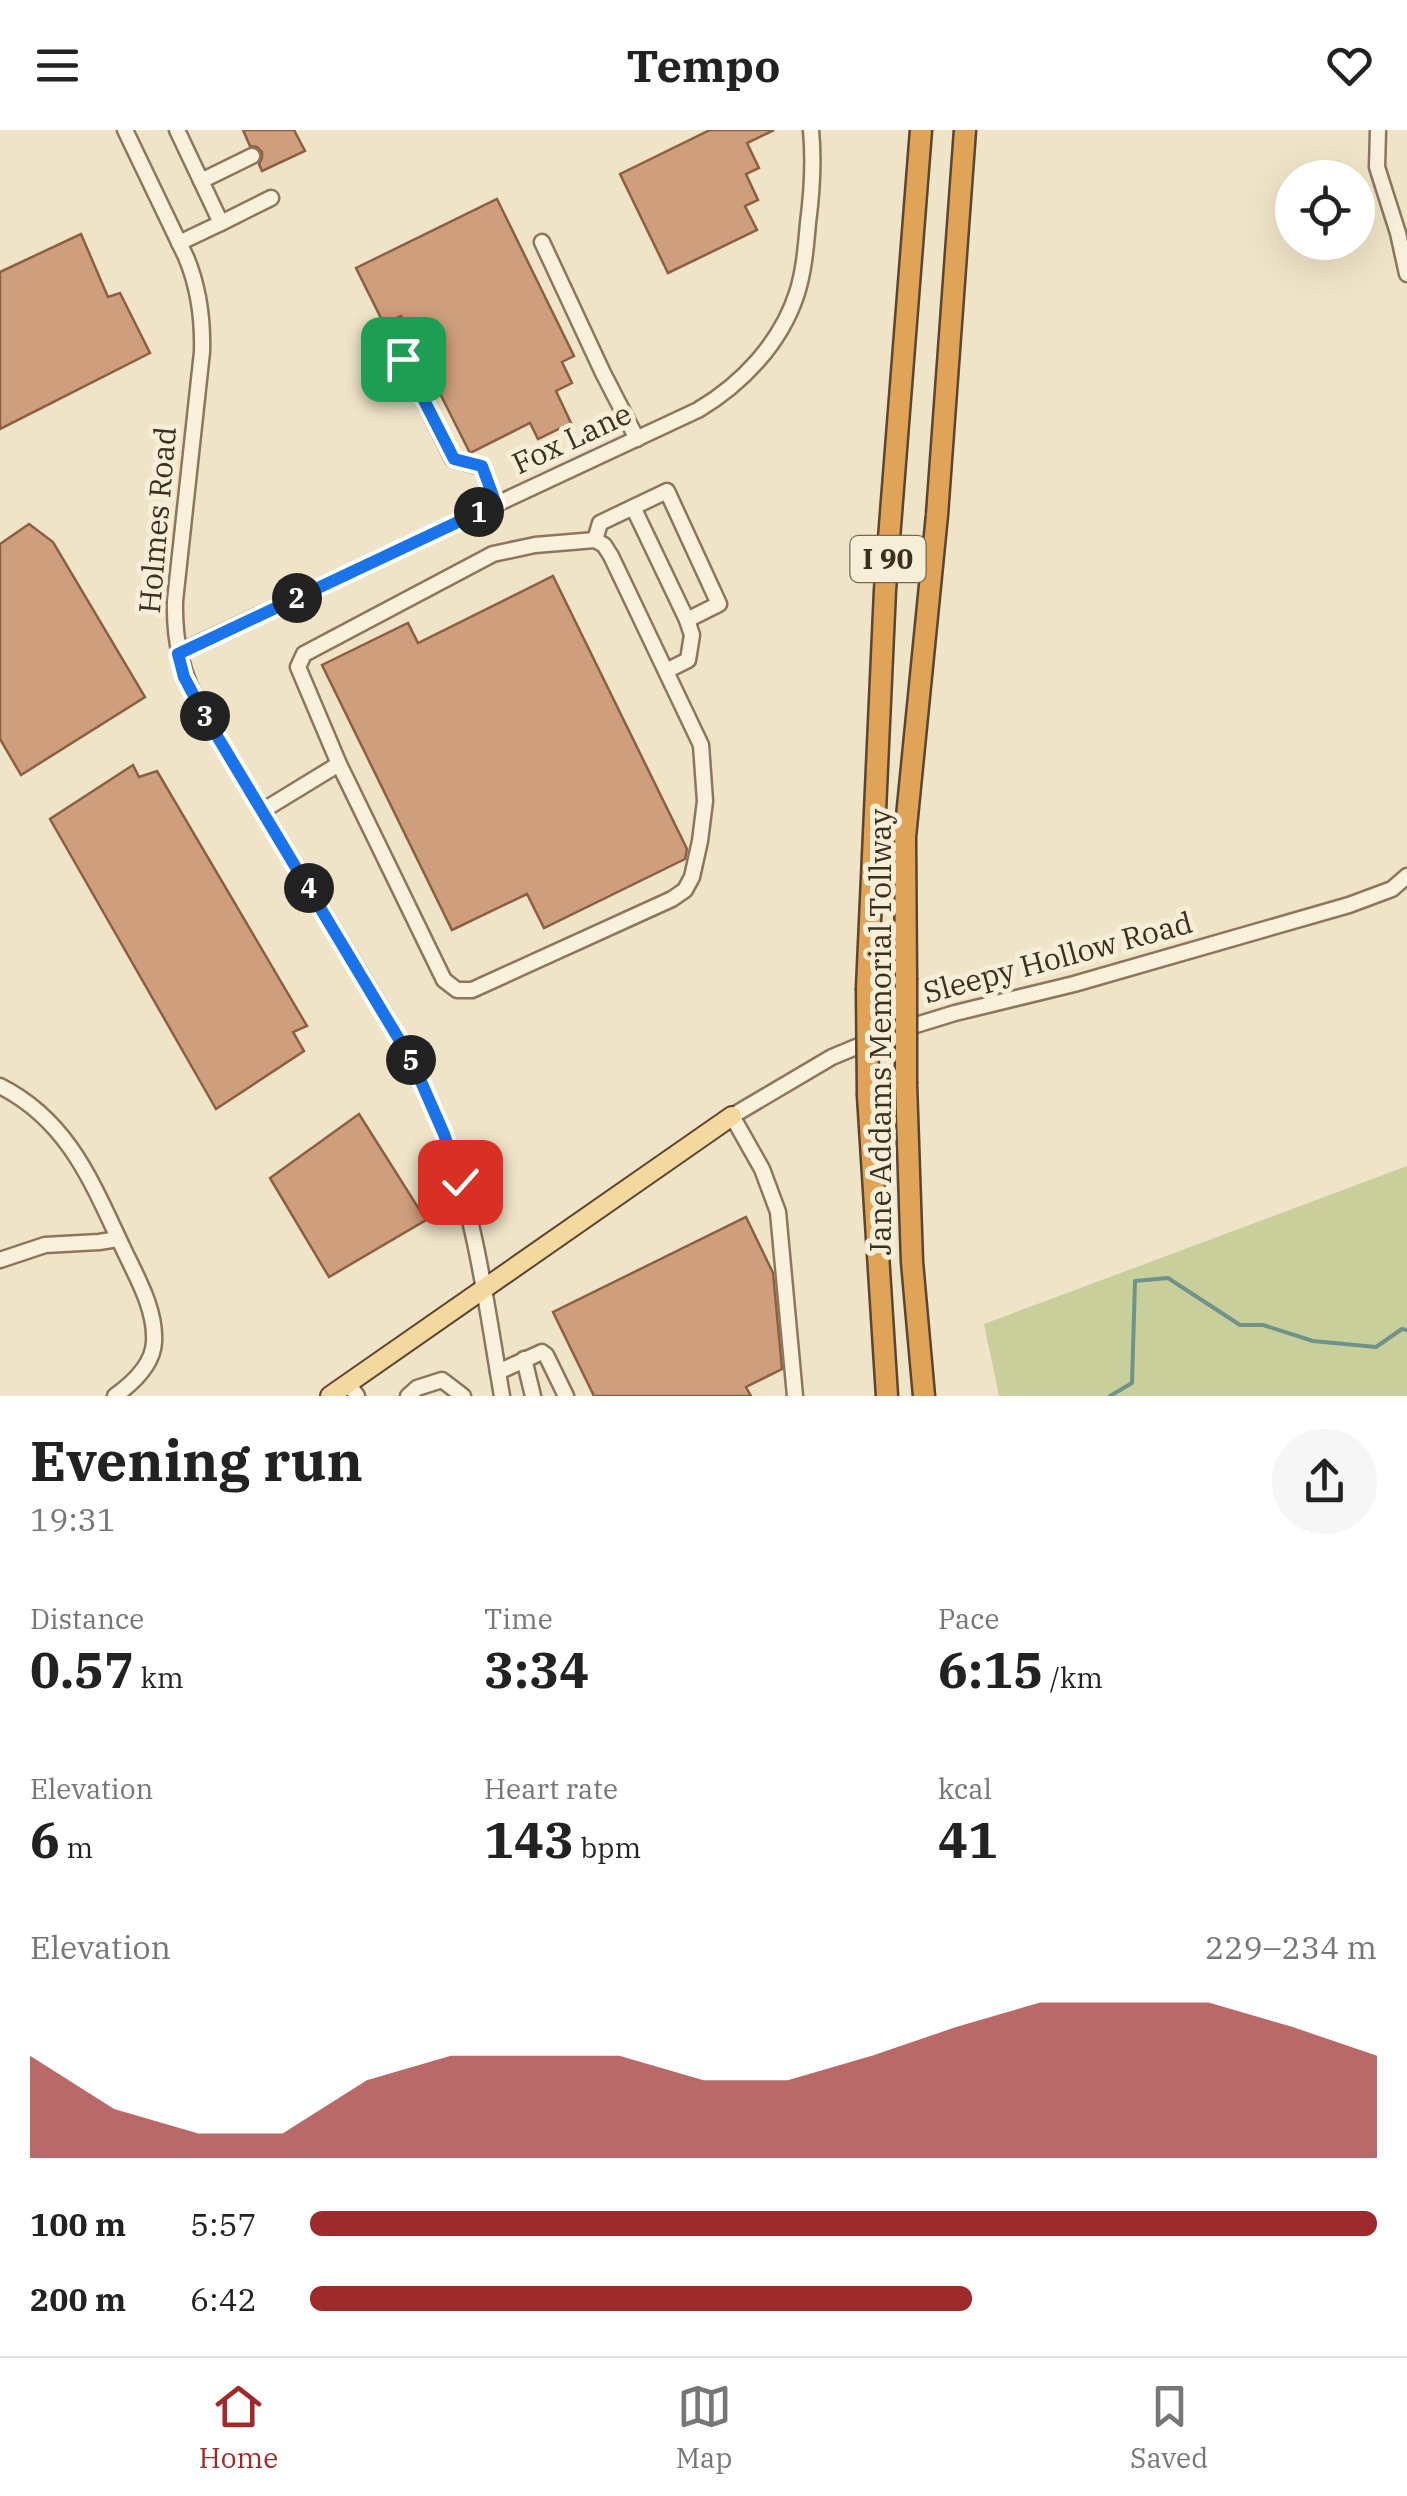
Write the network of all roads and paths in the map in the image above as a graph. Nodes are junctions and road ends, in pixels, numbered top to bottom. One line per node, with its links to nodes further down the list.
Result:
1 (125, 130): 12 (street, Holmes Road)
2 (178, 130): 8 (street)
3 (811, 130): 15 (street, Fox Lane)
4 (921, 130): 41 (highway, Jane Addams Memorial Tollway / I 90, bridge)
5 (964, 130): 42 (highway, Jane Addams Memorial Tollway / I 90, bridge)
6 (1378, 130): 13 (street)
7 (252, 156): 8 (street)
8 (201, 181): 10 (street)
9 (271, 198): 10 (street)
10 (221, 222): 12 (street)
11 (542, 242): 15 (street)
12 (179, 243): 20 (street, Holmes Road)
13 (1407, 274)
14 (403, 359): 16 (street)
15 (637, 438): 16 (street, Fox Lane)
16 (496, 504): 20 (street, Fox Lane)
17 (633, 507): 18 (street); 19 (street); 19 (street)
18 (595, 540): 21 (street); 22 (street)
19 (687, 620): 21 (street)
20 (178, 654): 23 (street, Holmes Road)
21 (666, 671): 22 (street)
22 (338, 764): 23 (street)
23 (262, 811): 29 (street, Holmes Road)
24 (1407, 876): 26 (street, Sleepy Hollow Road)
25 (0, 1086): 27 (street)
26 (732, 1116): 29 (main road); 40 (street)
27 (118, 1238): 28 (street); 33 (street)
28 (0, 1260)
29 (484, 1290): 31 (street, Holmes Road); 32 (main road)
30 (524, 1359): 31 (street); 38 (street); 39 (street)
31 (498, 1372): 37 (street, Holmes Road)
32 (353, 1390): 34 (main road)
33 (115, 1396)
34 (330, 1396)
35 (408, 1396): 36 (street)
36 (463, 1396)
37 (502, 1396)
38 (533, 1396)
39 (566, 1396)
40 (795, 1396)
41 (887, 1396)
42 (924, 1396)

